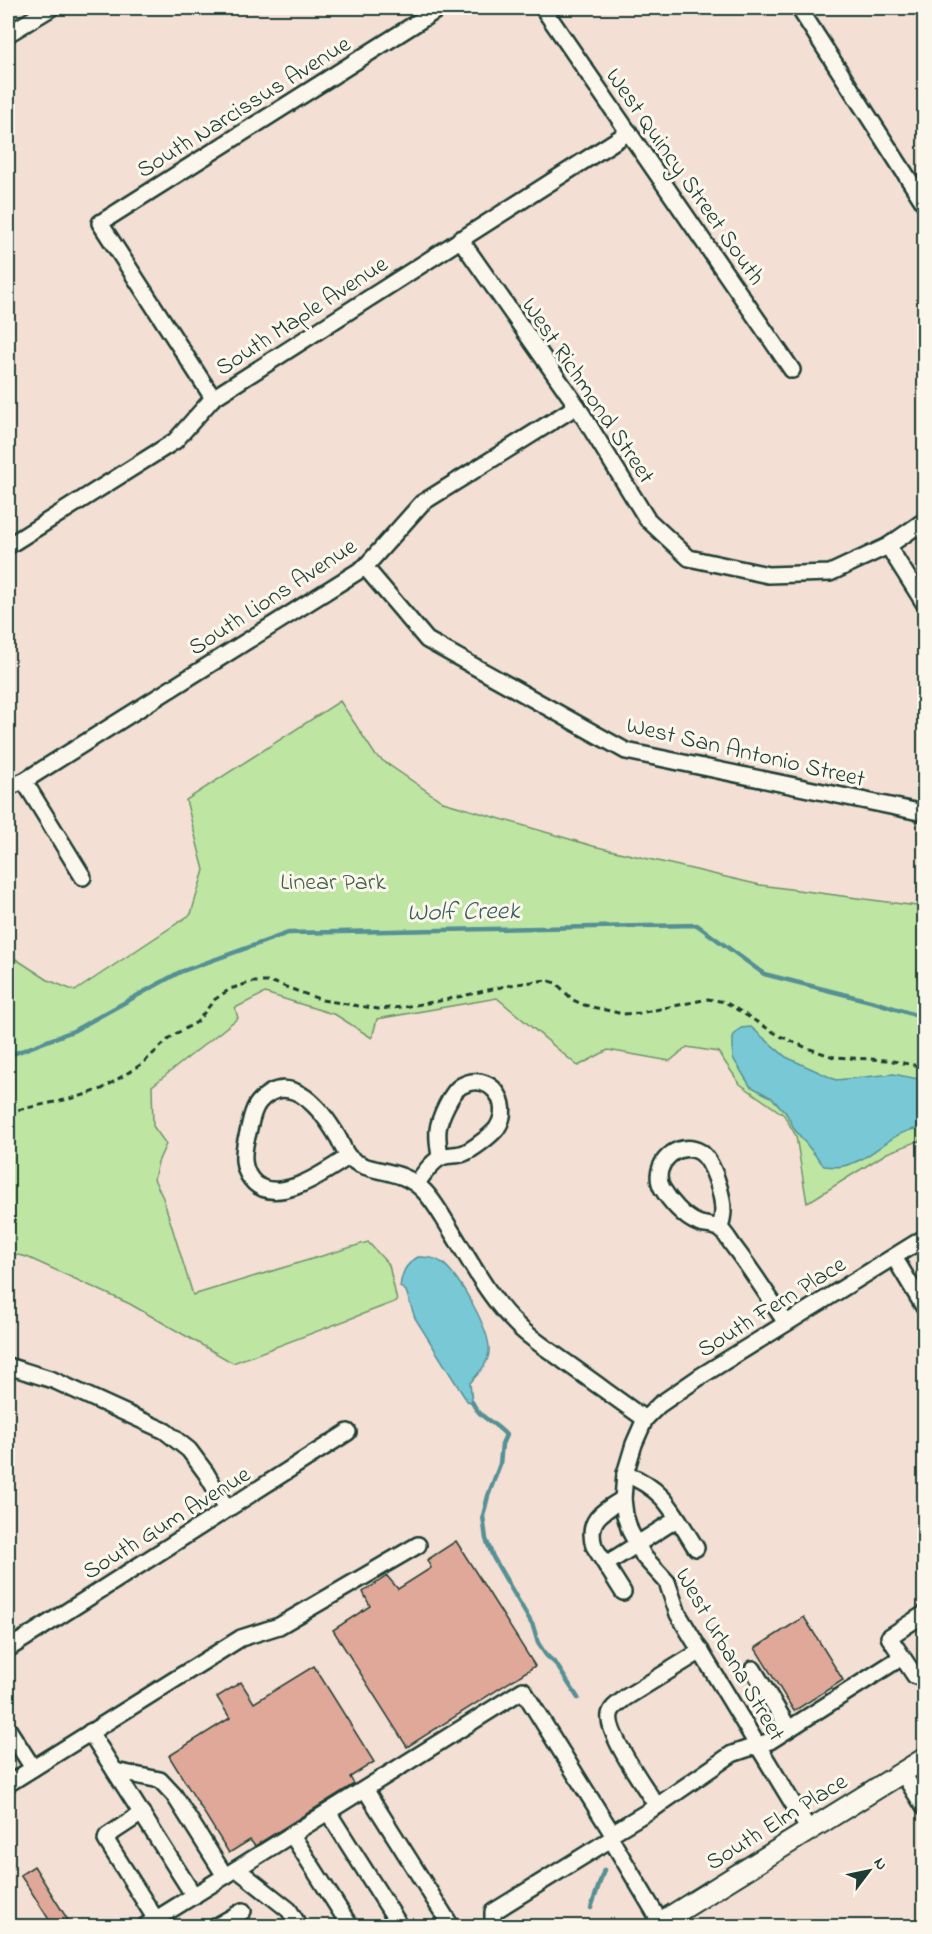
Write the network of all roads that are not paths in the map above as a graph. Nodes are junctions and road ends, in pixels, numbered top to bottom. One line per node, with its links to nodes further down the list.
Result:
1 (51, 8): 5 (street)
2 (440, 8): 10 (street, South Narcissus Avenue)
3 (543, 8): 6 (street, West Quincy Street South)
4 (799, 8): 7 (street)
5 (8, 34)
6 (628, 132): 8 (street, South Maple Avenue); 9 (street, West Quincy Street South)
7 (924, 203)
8 (460, 239): 10 (street, South Maple Avenue); 11 (street, West Richmond Street)
9 (792, 369)
10 (213, 398): 13 (street, South Maple Avenue)
11 (577, 406): 14 (street, West Richmond Street); 15 (street, South Lions Avenue)
12 (924, 521): 14 (street)
13 (8, 546)
14 (888, 546): 16 (street)
15 (364, 567): 17 (street, South Lions Avenue); 19 (street, West San Antonio Street)
16 (924, 603)
17 (24, 781): 18 (street, South Lions Avenue); 20 (street)
18 (8, 787)
19 (924, 813)
20 (84, 877)
21 (348, 1157): 21 (street); 23 (street)
22 (440, 1157): 22 (street); 23 (street)
23 (417, 1184): 30 (street)
24 (720, 1229): 24 (street); 28 (street)
25 (924, 1238): 26 (street, South Fern Place)
26 (894, 1257): 27 (street); 28 (street, South Fern Place)
27 (924, 1307)
28 (786, 1323): 30 (street, South Fern Place)
29 (8, 1366): 34 (street)
30 (645, 1419): 32 (street, West Urbana Street)
31 (348, 1432): 34 (street, South Gum Avenue)
32 (626, 1474): 33 (street, West Urbana Street); 35 (street, West Urbana Street)
33 (623, 1499): 36 (street, West Urbana Street); 39 (street)
34 (227, 1509): 42 (street, South Gum Avenue)
35 (677, 1519): 36 (street); 38 (street, West Urbana Street)
36 (636, 1543): 39 (street); 43 (street, West Urbana Street)
37 (418, 1545): 49 (street)
38 (696, 1548)
39 (606, 1564): 40 (street)
40 (623, 1592)
41 (924, 1614): 44 (street)
42 (8, 1649)
43 (700, 1651): 50 (street, West Urbana Street); 57 (street)
44 (902, 1657): 46 (street); 48 (street)
45 (753, 1669): 48 (street)
46 (924, 1670)
47 (8, 1729): 52 (street)
48 (789, 1729): 50 (street)
49 (90, 1732): 52 (street); 53 (street)
50 (758, 1745): 57 (street); 61 (street, West Urbana Street)
51 (924, 1759): 54 (main road, South Elm Place)
52 (33, 1768): 55 (street)
53 (115, 1771): 60 (street); 64 (street)
54 (902, 1772): 58 (street); 61 (main road, South Elm Place)
55 (8, 1784)
56 (365, 1789): 59 (street); 63 (street); 73 (street)
57 (657, 1806): 63 (street)
58 (924, 1807)
59 (328, 1812): 62 (street); 72 (street)
60 (142, 1814): 65 (street); 67 (street)
61 (809, 1830): 69 (main road, South Elm Place)
62 (292, 1835): 64 (street); 71 (street)
63 (612, 1836): 69 (street); 74 (street)
64 (231, 1872): 65 (street); 68 (street)
65 (194, 1896): 67 (street)
66 (243, 1911): 70 (street)
67 (154, 1924)
68 (293, 1925)
69 (658, 1925)
70 (217, 1926)
71 (350, 1926)
72 (399, 1926)
73 (451, 1926)
74 (493, 1926)

